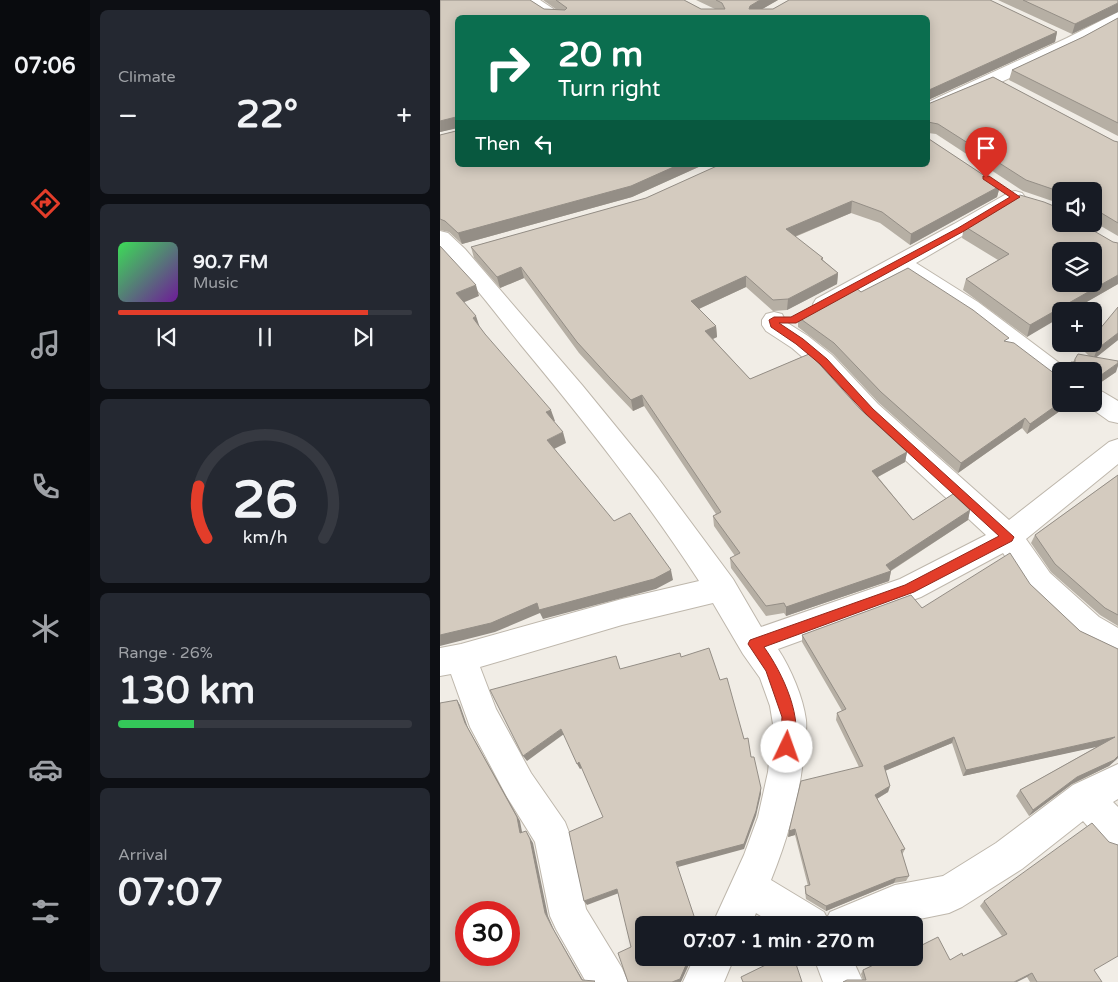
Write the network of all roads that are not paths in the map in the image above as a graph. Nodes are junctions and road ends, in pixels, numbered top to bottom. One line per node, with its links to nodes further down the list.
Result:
1 (529, 0): 2 (street)
2 (554, 15)
3 (1118, 17): 4 (street)
4 (990, 79): 5 (street); 6 (street)
5 (1007, 88)
6 (930, 108)
7 (1017, 196): 9 (street)
8 (457, 247): 15 (street)
9 (899, 262): 10 (street); 14 (street)
10 (1052, 372)
11 (1102, 403): 12 (street)
12 (1118, 414)
13 (1118, 449): 14 (street)
14 (1008, 537): 16 (street); 17 (street)
15 (722, 588): 16 (street); 18 (street)
16 (754, 644): 22 (street)
17 (1118, 644)
18 (450, 660): 28 (street)
19 (1118, 780): 20 (street)
20 (1085, 797): 21 (street); 25 (street)
21 (1118, 833)
22 (749, 888): 23 (street); 24 (street)
23 (735, 916)
24 (796, 916)
25 (865, 916)
26 (711, 966): 29 (street)
27 (836, 966): 30 (street)
28 (608, 982)
29 (703, 982)
30 (843, 982)

